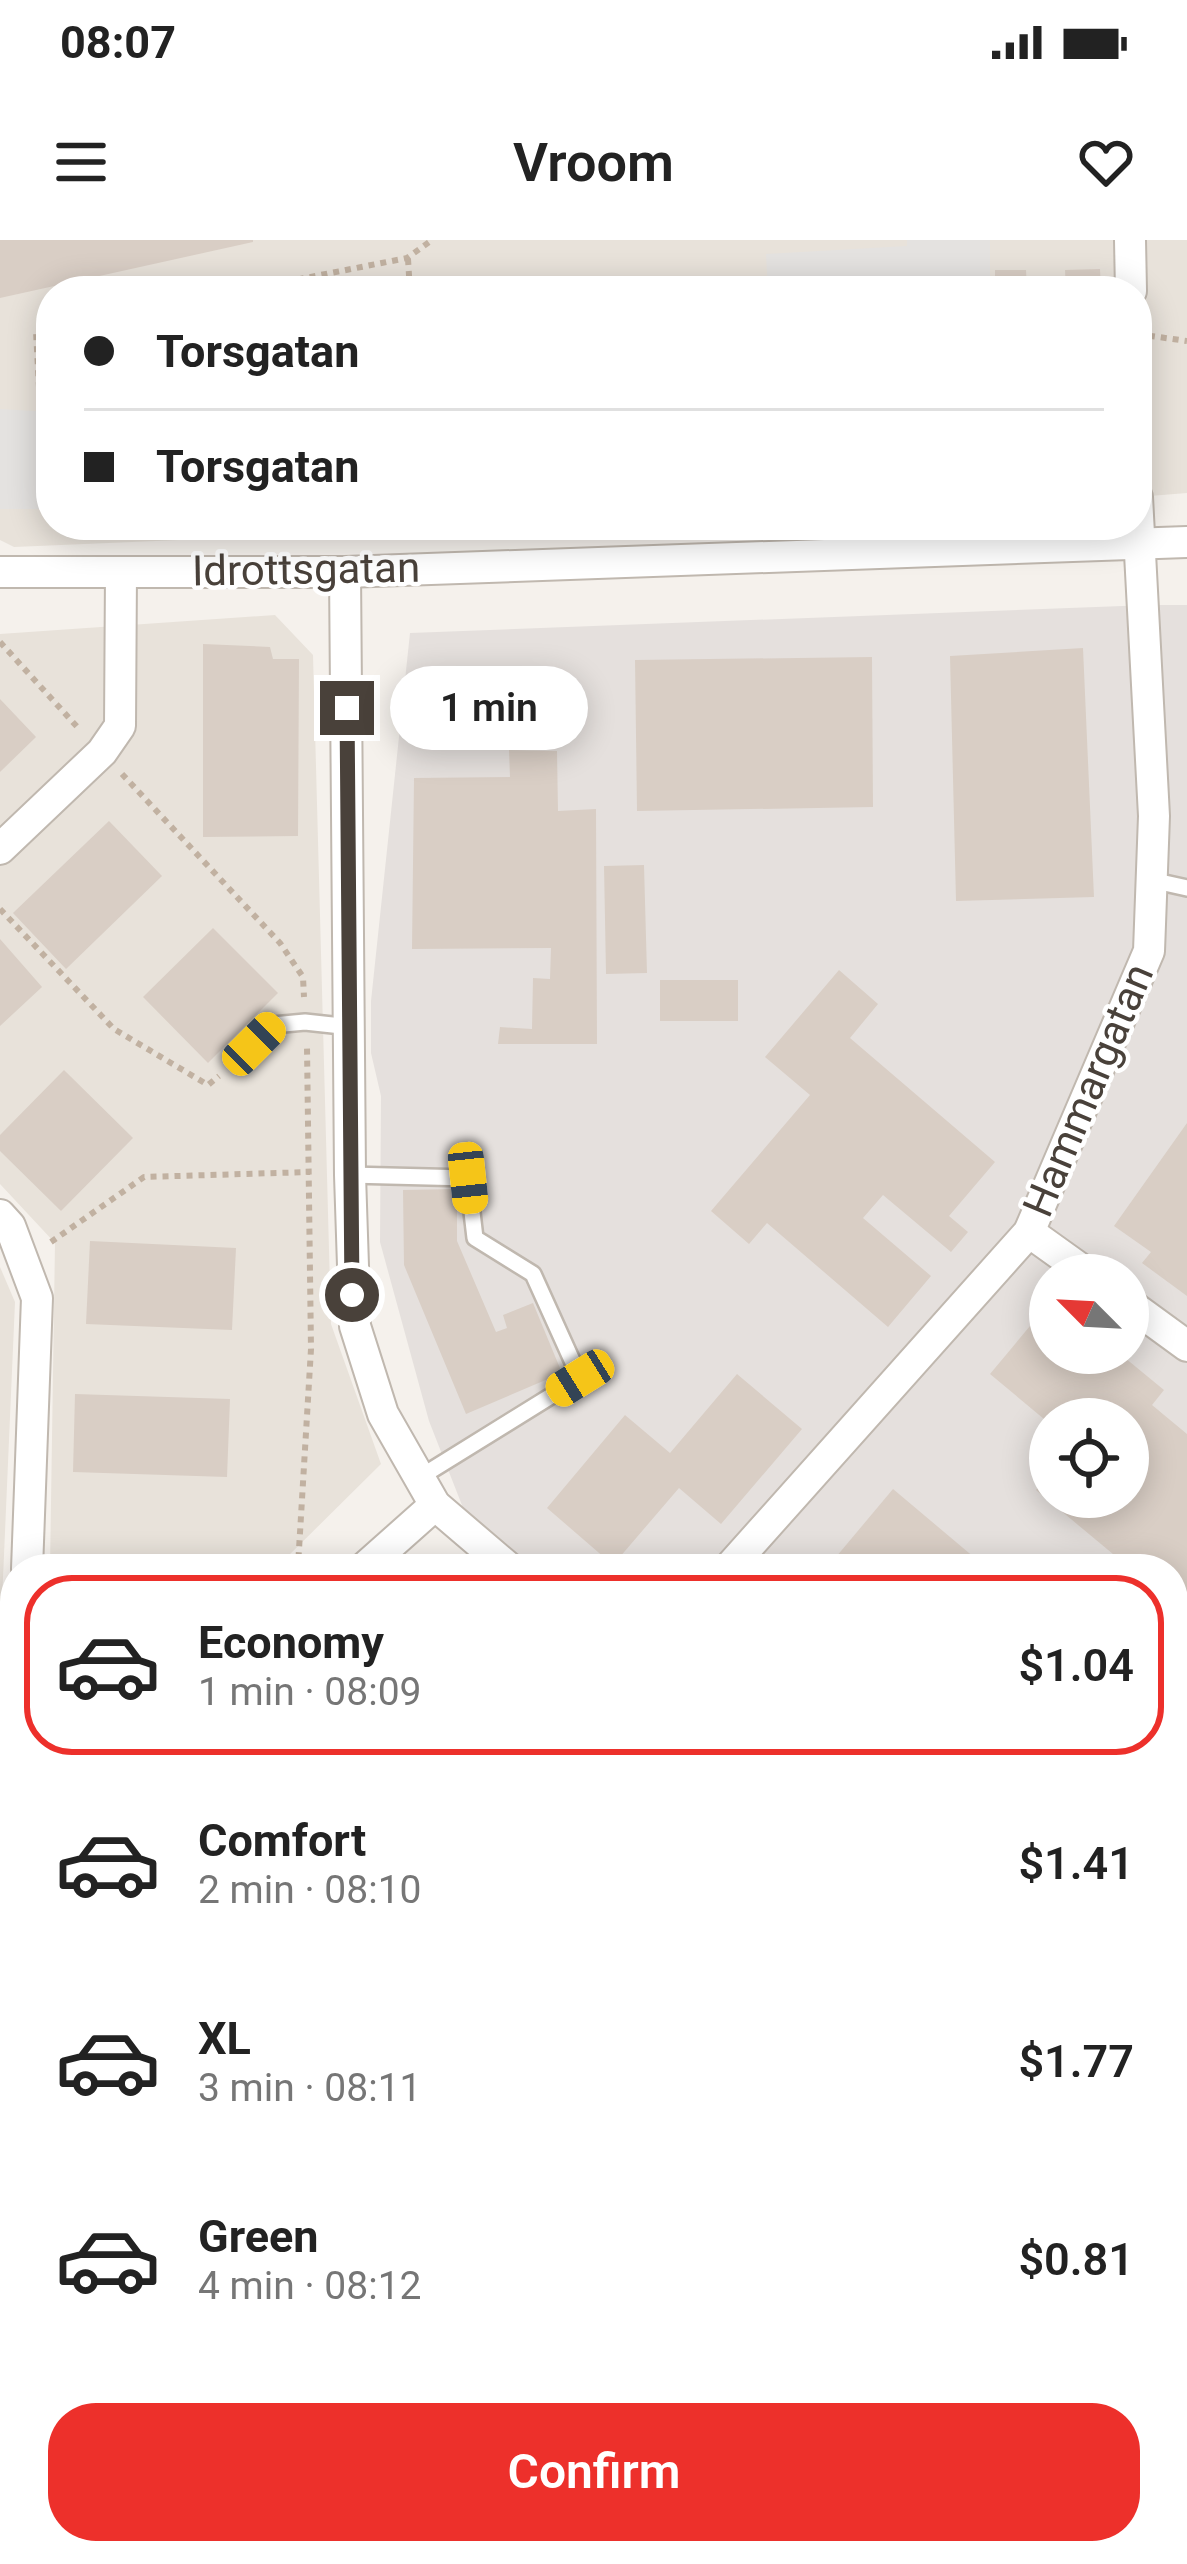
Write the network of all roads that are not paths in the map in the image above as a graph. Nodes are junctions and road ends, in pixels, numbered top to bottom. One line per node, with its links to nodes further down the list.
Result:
1 (1130, 240): 2 (street)
2 (1131, 276)
3 (1138, 540): 5 (street, Hammargatan)
4 (1187, 542): 5 (street, Idrottsgatan)
5 (1138, 543): 8 (street, Idrottsgatan); 10 (street, Hammargatan)
6 (0, 572): 7 (street, Idrottsgatan)
7 (121, 572): 8 (street, Idrottsgatan); 9 (street)
8 (346, 572): 12 (street)
9 (0, 849)
10 (1151, 880): 11 (lane); 16 (street, Hammargatan)
11 (1187, 888)
12 (350, 1027): 13 (lane); 14 (street)
13 (236, 1062)
14 (350, 1175): 20 (street); 20 (lane)
15 (0, 1215): 22 (street)
16 (1029, 1232): 17 (street); 25 (street, Hammargatan)
17 (1060, 1254)
18 (1149, 1319): 19 (street)
19 (1187, 1346)
20 (422, 1476): 21 (street)
21 (435, 1505): 23 (street); 24 (street)
22 (28, 1554)
23 (380, 1554)
24 (492, 1554)
25 (741, 1554)

